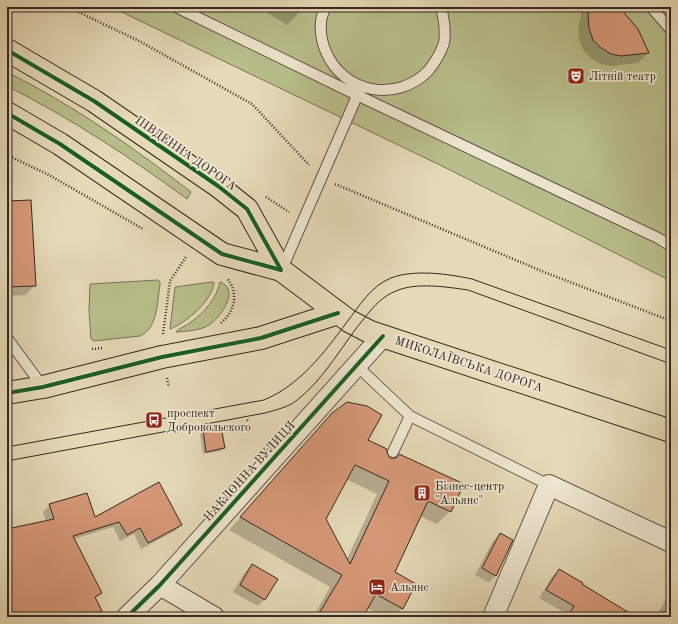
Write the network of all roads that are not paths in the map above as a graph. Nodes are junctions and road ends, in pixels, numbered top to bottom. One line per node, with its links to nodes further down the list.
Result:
1 (176, 7): 7 (lane)
2 (325, 7): 7 (lane)
3 (441, 7): 7 (lane)
4 (651, 7): 5 (lane)
5 (671, 30)
6 (7, 50): 10 (main road, ПІВДЕННА ДОРОГА)
7 (359, 91): 9 (lane); 10 (lane)
8 (7, 113): 10 (main road)
9 (671, 246)
10 (281, 270): 11 (main road, МИКОЛАЇВСЬКА ДОРОГА)
11 (338, 313): 12 (main road, МИКОЛАЇВСЬКА ДОРОГА); 15 (main road)
12 (383, 336): 14 (street, НАКЛОННА ВУЛИЦЯ); 18 (main road, МИКОЛАЇВСЬКА ДОРОГА)
13 (7, 338): 15 (lane)
14 (357, 366): 17 (lane); 22 (street, НАКЛОННА ВУЛИЦЯ)
15 (43, 387): 16 (main road)
16 (7, 393)
17 (410, 416): 19 (lane); 20 (lane)
18 (671, 431)
19 (393, 452)
20 (549, 485): 21 (street); 25 (street)
21 (671, 542)
22 (160, 585): 23 (street, НАКЛОННА ВУЛИЦЯ); 24 (street)
23 (127, 617)
24 (214, 617)
25 (493, 617)

